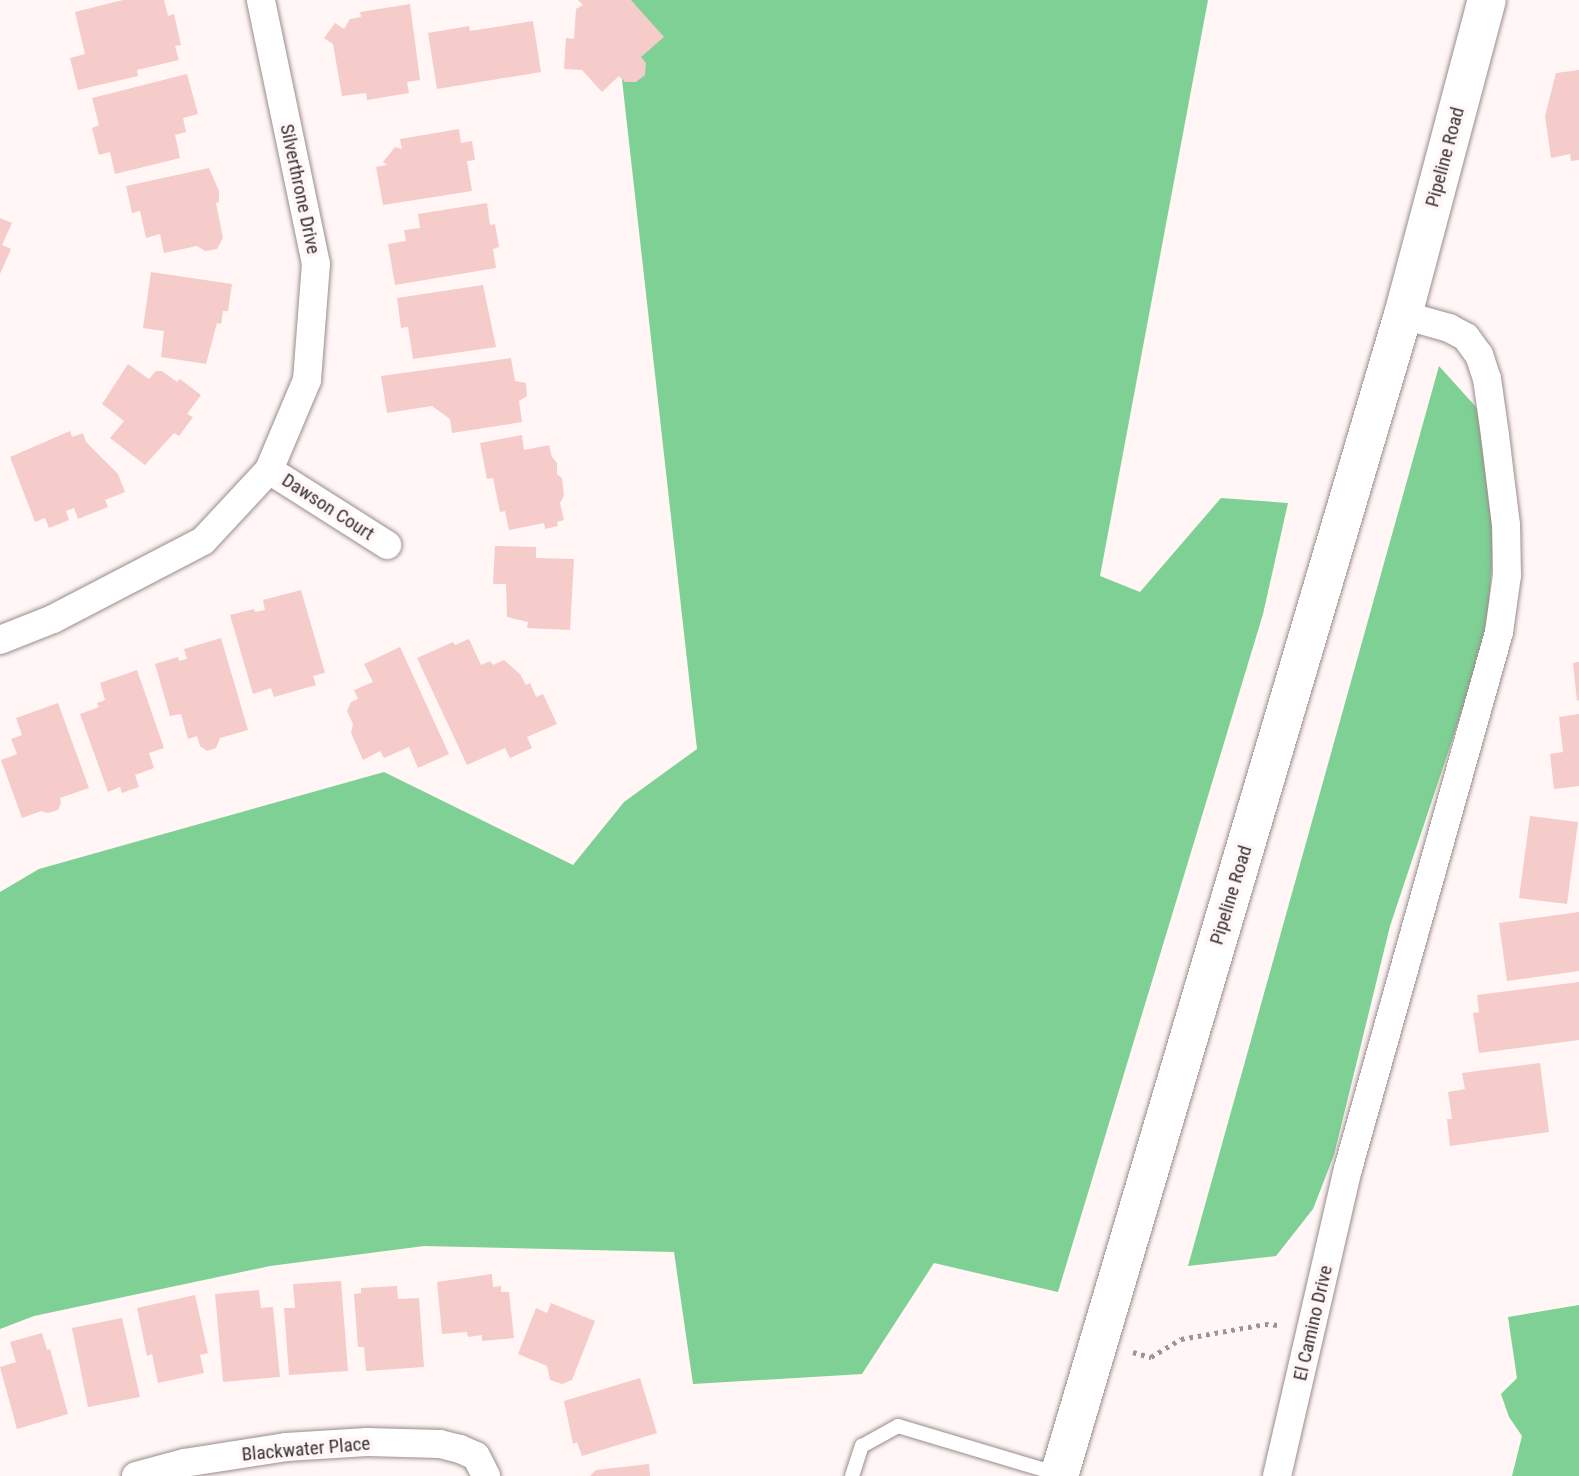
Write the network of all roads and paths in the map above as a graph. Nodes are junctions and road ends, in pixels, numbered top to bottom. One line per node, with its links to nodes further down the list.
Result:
1 (261, 0): 4 (street, Silverthrone Drive)
2 (1487, 0): 3 (main road, Pipeline Road)
3 (1403, 315): 8 (main road, Pipeline Road); 13 (street, El Camino Drive)
4 (269, 470): 5 (street, Dawson Court); 6 (street, Silverthrone Drive)
5 (387, 545)
6 (0, 639)
7 (1279, 1325): 8 (path)
8 (1098, 1343): 10 (main road, Pipeline Road)
9 (481, 1466): 11 (street, Blackwater Place)
10 (1059, 1475): 12 (lane)
11 (136, 1476)
12 (852, 1476)
13 (1277, 1476)

